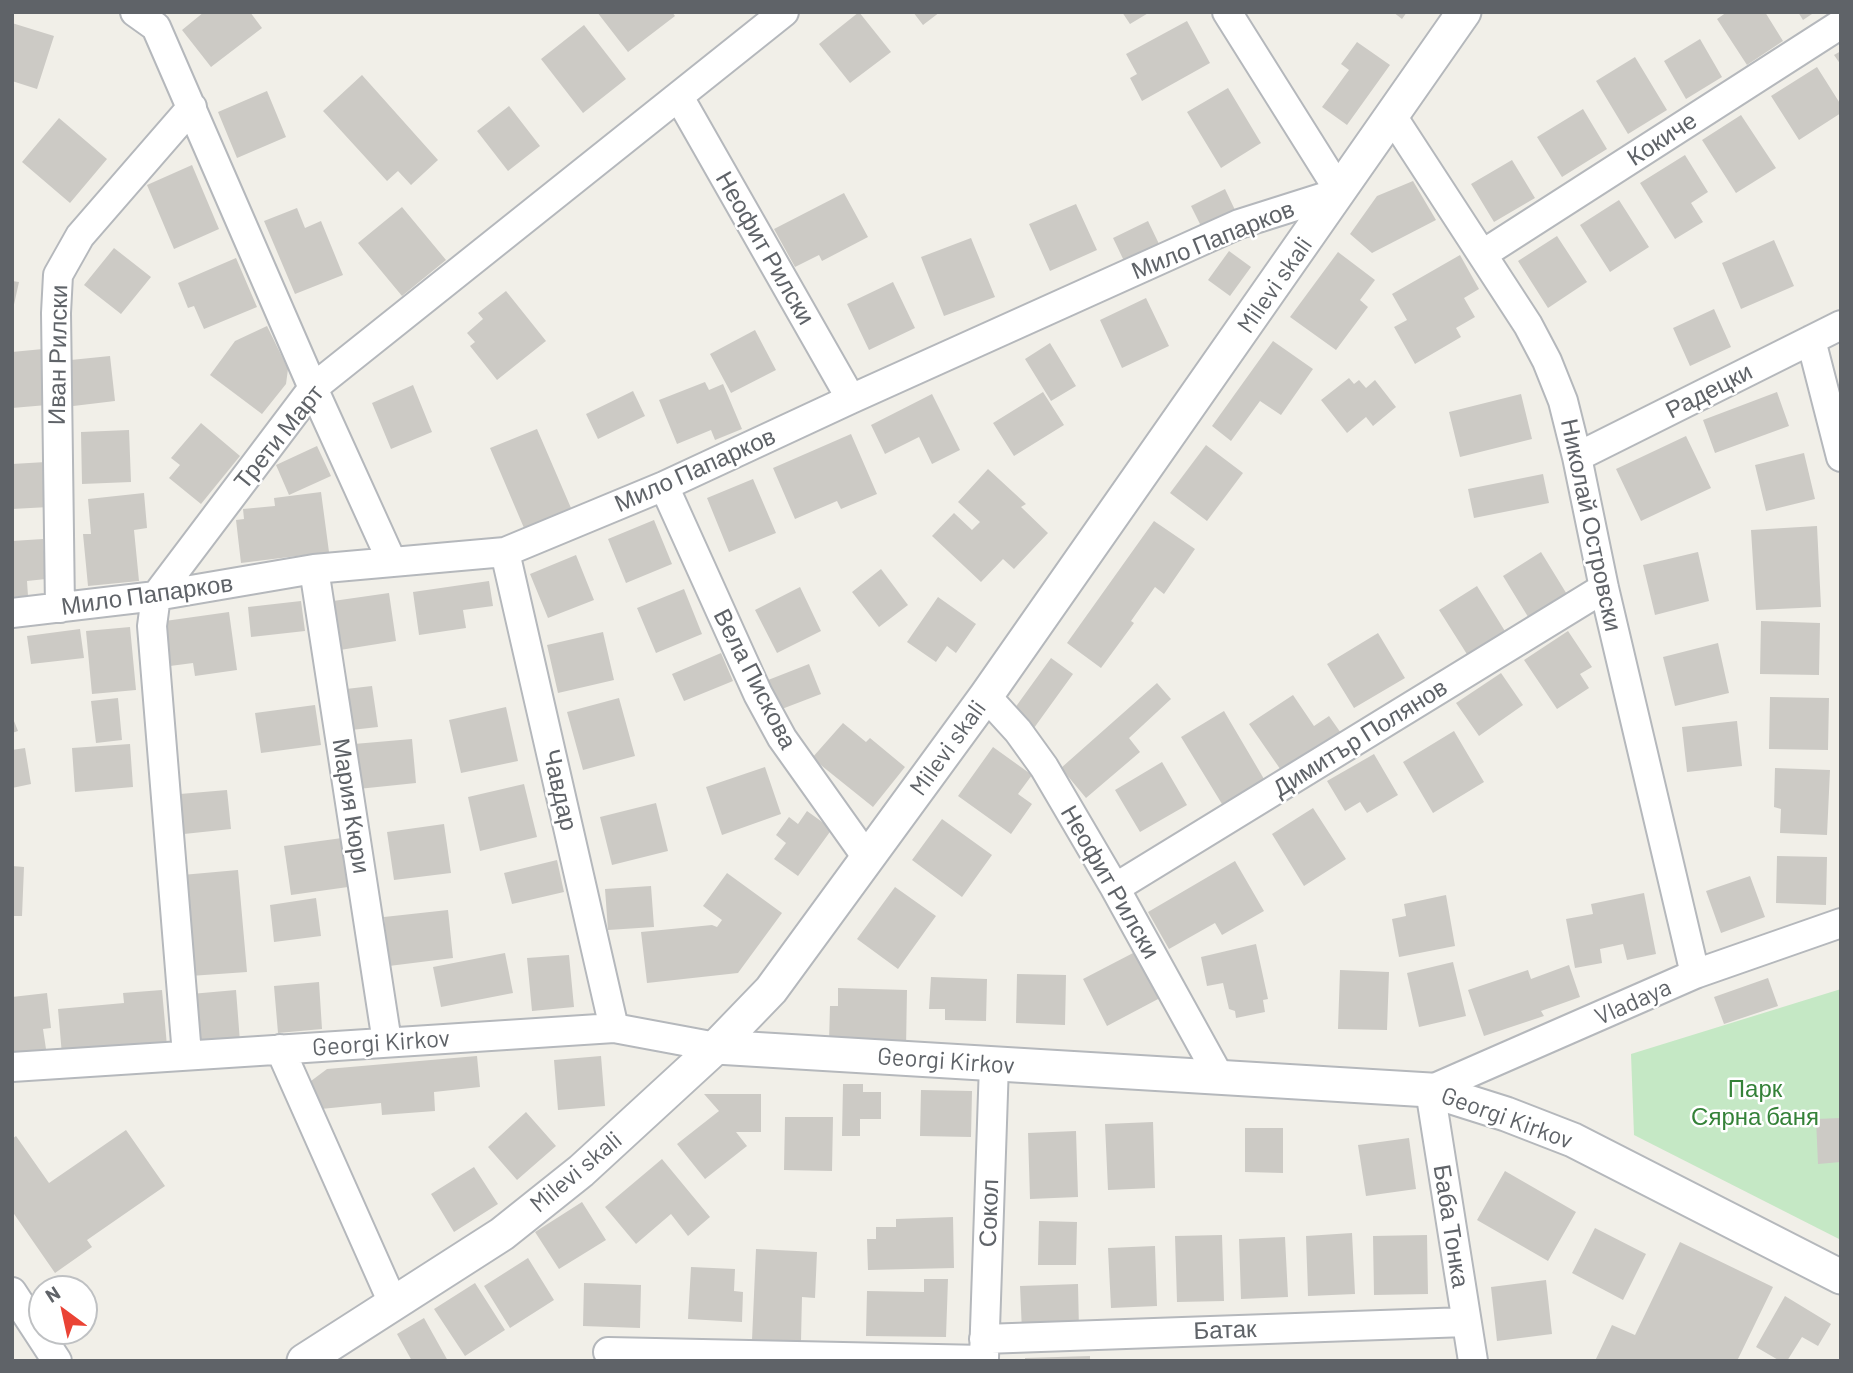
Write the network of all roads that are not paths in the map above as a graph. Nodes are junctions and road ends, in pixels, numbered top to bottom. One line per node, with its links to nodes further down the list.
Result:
1 (784, 12): 6 (street, Трети Март)
2 (1227, 12): 9 (street)
3 (1464, 12): 8 (street, Milevi skali)
4 (155, 17): 7 (street)
5 (1841, 24): 10 (street, Кокиче)
6 (679, 97): 13 (street, Трети Март); 14 (street, Неофит Рилски)
7 (192, 107): 13 (street); 23 (street, Иван Рилски)
8 (1392, 116): 9 (street, Milevi skali); 10 (street, Николай Островски)
9 (1340, 192): 14 (street, Мило Папарков); 25 (street, Milevi skali)
10 (1483, 254): 15 (street, Николай Островски)
11 (1841, 325): 12 (street, Радецки)
12 (1811, 340): 15 (street, Радецки); 16 (street)
13 (313, 388): 19 (street); 22 (street, Трети Март)
14 (850, 399): 17 (street, Мило Папарков)
15 (1577, 457): 21 (street, Николай Островски)
16 (1841, 457)
17 (664, 486): 18 (street, Мило Папарков); 26 (street, Вела Пискова)
18 (505, 552): 19 (street, Мило Папарков); 30 (street, Чавдар)
19 (392, 562): 20 (street, Мило Папарков)
20 (314, 569): 22 (street, Мило Папарков); 31 (street, Мария Кюри)
21 (1604, 588): 27 (street, Димитър Полянов); 29 (street, Николай Островски)
22 (156, 596): 23 (street, Мило Папарков); 34 (street)
23 (60, 608): 24 (street, Мило Папарков)
24 (12, 613)
25 (986, 696): 26 (street, Milevi skali); 27 (street, Неофит Рилски)
26 (868, 859): 32 (street, Milevi skali)
27 (1115, 888): 37 (street, Неофит Рилски)
28 (1841, 923): 29 (street, Vladaya)
29 (1695, 974): 38 (street, Vladaya)
30 (614, 1028): 31 (street, Georgi Kirkov); 32 (street, Georgi Kirkov)
31 (387, 1042): 33 (street, Georgi Kirkov)
32 (716, 1047): 35 (street, Georgi Kirkov); 41 (street, Milevi skali)
33 (280, 1049): 34 (street, Georgi Kirkov); 41 (street)
34 (187, 1055): 36 (street, Georgi Kirkov)
35 (994, 1065): 37 (street, Georgi Kirkov); 44 (street, Сокол)
36 (12, 1067)
37 (1220, 1078): 38 (street, Georgi Kirkov)
38 (1430, 1090): 39 (street, Georgi Kirkov); 42 (street, Баба Тонка)
39 (1841, 1277)
40 (12, 1292): 45 (street)
41 (393, 1303): 46 (street, Milevi skali)
42 (1466, 1322): 44 (street, Батак); 47 (street, Баба Тонка)
43 (608, 1352): 44 (street, Батак)
44 (984, 1353)
45 (57, 1361)
46 (304, 1361)
47 (1473, 1361)

